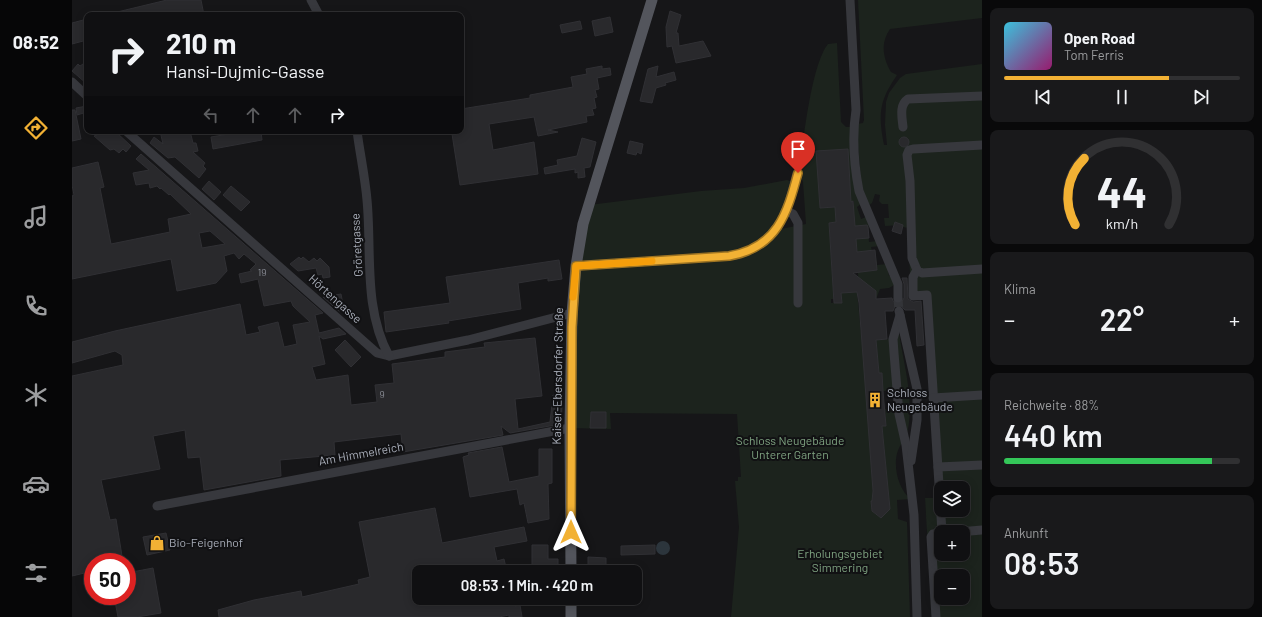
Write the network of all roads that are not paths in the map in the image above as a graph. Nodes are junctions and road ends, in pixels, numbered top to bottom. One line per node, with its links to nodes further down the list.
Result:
1 (311, 0): 4 (street)
2 (652, 0): 14 (main road, Kaiser-Ebersdorfer Straße)
3 (850, 0): 17 (street)
4 (317, 12)
5 (72, 82): 6 (street)
6 (84, 93)
7 (982, 96): 8 (street)
8 (903, 127)
9 (129, 134): 20 (street, Hörtengasse)
10 (357, 134): 20 (street, Gröretgasse)
11 (982, 145): 16 (street)
12 (798, 173): 13 (street)
13 (787, 211): 14 (street); 18 (street)
14 (576, 266): 19 (main road, Kaiser-Ebersdorfer Straße)
15 (982, 269): 16 (street)
16 (917, 270): 22 (street)
17 (898, 298)
18 (798, 303)
19 (572, 313): 20 (street); 23 (main road, Kaiser-Ebersdorfer Straße)
20 (389, 356)
21 (982, 395): 22 (street)
22 (933, 398): 25 (street)
23 (570, 428): 27 (street, Am Himmelreich); 32 (main road, Kaiser-Ebersdorfer Straße)
24 (982, 465): 25 (street)
25 (938, 468): 28 (street)
26 (909, 469): 26 (street); 35 (street)
27 (157, 506)
28 (941, 525)
29 (982, 530): 30 (street)
30 (970, 531)
31 (934, 534): 36 (street)
32 (571, 565)
33 (571, 605): 34 (main road)
34 (571, 617)
35 (917, 617)
36 (936, 617)

